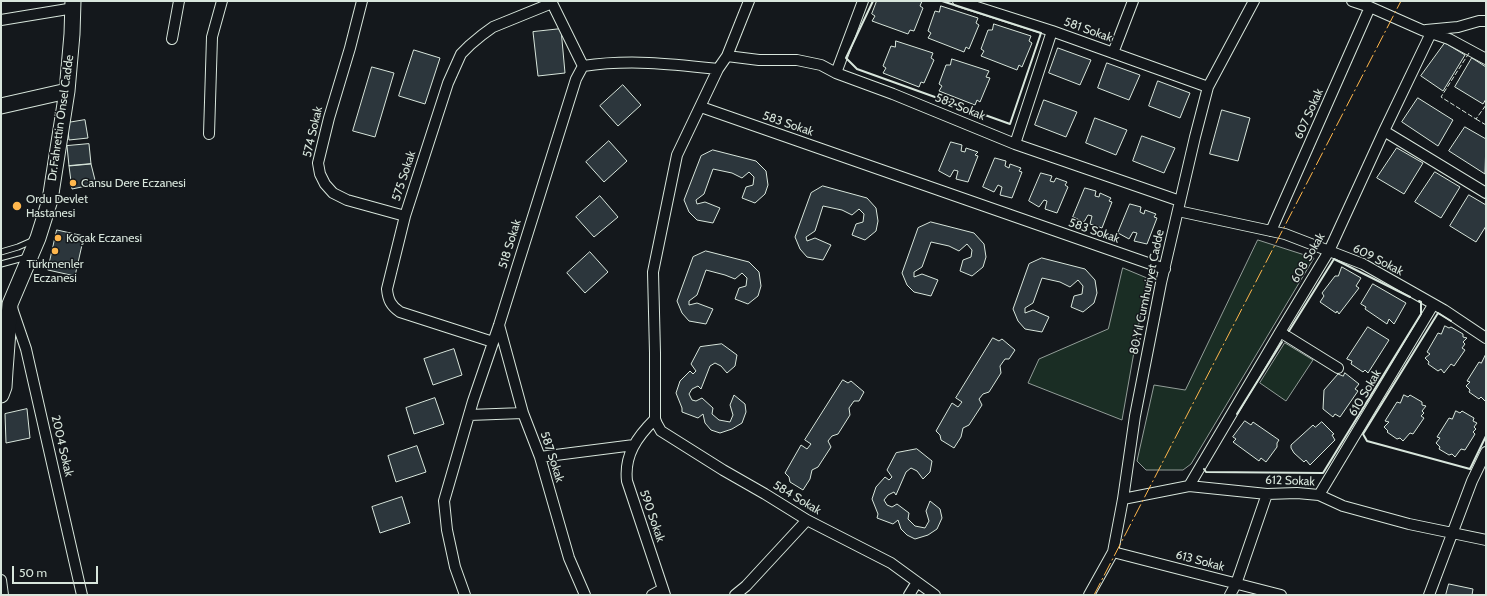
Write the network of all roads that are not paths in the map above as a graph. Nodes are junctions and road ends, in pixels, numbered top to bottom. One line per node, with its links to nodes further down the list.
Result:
1 (179, 1): 17 (street)
2 (222, 1): 29 (street)
3 (362, 1): 33 (street, 574 Sokak)
4 (749, 1): 19 (street)
5 (864, 1): 23 (street)
6 (958, 1): 15 (street, 581 Sokak)
7 (1133, 1): 18 (street)
8 (1254, 1): 24 (street, 80.Yıl Cumhuriyet Cadde)
9 (1352, 1): 12 (street)
10 (551, 2): 21 (street); 33 (street, 575 Sokak)
11 (73, 4): 13 (street); 25 (street, Dr.Fahrettin Önsel Cadde)
12 (1370, 7): 16 (street); 34 (street, 607 Sokak)
13 (1, 20)
14 (1486, 21): 16 (street)
15 (1052, 31): 18 (street, 581 Sokak); 30 (street)
16 (1427, 32): 20 (street); 28 (street, 608 Sokak)
17 (172, 39)
18 (1113, 53): 24 (street, 581 Sokak)
19 (727, 56): 22 (street); 23 (street, 582 Sokak)
20 (1486, 59)
21 (582, 66): 22 (street); 43 (street, 518 Sokak)
22 (718, 69): 27 (street)
23 (836, 73): 30 (street, 582 Sokak)
24 (1208, 87): 32 (street, 80.Yıl Cumhuriyet Cadde)
25 (67, 91): 26 (street); 35 (street, Dr.Fahrettin Önsel Cadde)
26 (1, 106)
27 (700, 107): 40 (street, 583 Sokak); 51 (street)
28 (1384, 131): 31 (street); 36 (street, 608 Sokak)
29 (209, 134)
30 (1015, 144): 32 (street, 582 Sokak)
31 (1486, 193)
32 (1179, 206): 34 (street, 609 Sokak); 40 (street, 80.Yıl Cumhuriyet Cadde)
33 (405, 216): 46 (street, 575 Sokak)
34 (1271, 231): 36 (street, 609 Sokak)
35 (38, 238): 37 (lane); 38 (street, Dr.Fahrettin Önsel Cadde)
36 (1329, 251): 42 (street, 609 Sokak); 44 (street, 608 Sokak)
37 (1, 252)
38 (31, 256): 39 (lane); 41 (street, Dr.Fahrettin Önsel Cadde)
39 (1, 264)
40 (1164, 269): 58 (street, 80.Yıl Cumhuriyet Cadde)
41 (10, 304): 48 (street, Dr.Fahrettin Önsel Cadde); 68 (street, 2004 Sokak)
42 (1433, 305): 45 (street, 609 Sokak); 57 (street, 610 Sokak)
43 (499, 326): 46 (street, 518 Sokak); 49 (street, 587 Sokak)
44 (1280, 332): 47 (street); 55 (street, 608 Sokak)
45 (1486, 338)
46 (493, 342): 50 (street, 518 Sokak)
47 (1338, 368)
48 (1, 395)
49 (523, 413): 50 (street); 54 (street, 587 Sokak)
50 (469, 415): 69 (street, 518 Sokak)
51 (655, 417): 52 (street, 590 Sokak); 59 (street, 584 Sokak)
52 (634, 445): 54 (street); 66 (street, 590 Sokak)
53 (1486, 452): 60 (street)
54 (540, 458): 70 (street, 587 Sokak)
55 (1189, 486): 56 (street, 612 Sokak); 58 (street, 612 Sokak)
56 (1267, 494): 57 (street, 612 Sokak); 65 (street)
57 (1319, 495): 60 (street, 612 Sokak)
58 (1123, 498): 62 (street, 80.Yıl Cumhuriyet Cadde)
59 (807, 520): 64 (street, 584 Sokak); 72 (street)
60 (1452, 533): 61 (street, 612 Sokak); 78 (street)
61 (1486, 540)
62 (1113, 552): 65 (street, 613 Sokak); 75 (street, 80.Yıl Cumhuriyet Cadde)
63 (1, 580): 67 (street)
64 (917, 582): 73 (street); 74 (street, 584 Sokak)
65 (1236, 584): 76 (street); 77 (street, 613 Sokak)
66 (664, 592): 71 (street)
67 (3, 595)
68 (82, 595)
69 (465, 595)
70 (585, 595)
71 (652, 595)
72 (736, 595)
73 (909, 595)
74 (935, 595)
75 (1089, 595)
76 (1230, 595)
77 (1281, 595)
78 (1429, 595)

